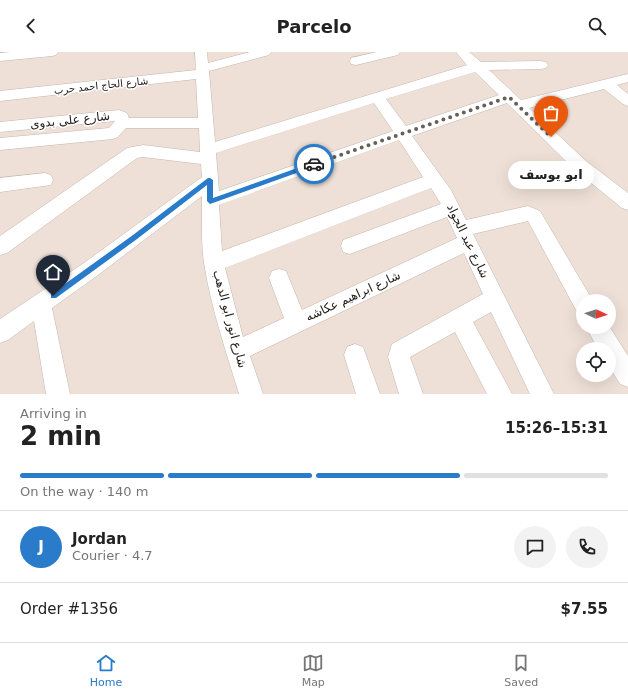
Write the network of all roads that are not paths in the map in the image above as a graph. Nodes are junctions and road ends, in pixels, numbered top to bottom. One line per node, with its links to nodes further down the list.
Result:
1 (52, 52): 5 (street)
2 (265, 52): 7 (street, شارع الحاج احمد حرب)
3 (394, 52): 6 (street)
4 (462, 52): 9 (street)
5 (0, 57)
6 (356, 62)
7 (201, 65): 12 (street, شارع الحاج احمد حرب); 17 (street, شارع انور ابو الدهب)
8 (541, 65): 9 (street)
9 (478, 67): 13 (street); 15 (street)
10 (628, 78): 11 (street)
11 (607, 84): 14 (street); 15 (street)
12 (0, 96)
13 (377, 97): 19 (street, شارع عبد الجواد); 21 (street)
14 (628, 100)
15 (513, 102): 19 (street); 27 (street)
16 (122, 123): 17 (street, شارع على بدوى); 18 (street, شارع على بدوى); 20 (street)
17 (206, 123): 21 (street, شارع انور ابو الدهب)
18 (0, 127)
19 (403, 133): 22 (street, شارع عبد الجواد); 26 (street)
20 (0, 144)
21 (208, 155): 24 (street, شارع انور ابو الدهب); 31 (street)
22 (435, 179): 28 (street, شارع عبد الجواد); 32 (street)
23 (45, 180): 25 (street)
24 (210, 180): 26 (street, شارع انور ابو الدهب); 36 (street)
25 (0, 185)
26 (210, 201): 32 (street, شارع انور ابو الدهب)
27 (628, 203)
28 (452, 207): 29 (street, شارع عبد الجواد); 30 (street)
29 (465, 235): 34 (street, شارع ابراهيم عكاشه); 35 (street, شارع عبد الجواد); 38 (street, شارع ابراهيم عكاشه)
30 (350, 246)
31 (0, 247)
32 (214, 263): 41 (street, شارع انور ابو الدهب)
33 (279, 278): 38 (street)
34 (578, 294)
35 (495, 299): 37 (street); 49 (street, شارع عبد الجواد)
36 (41, 305): 39 (street); 44 (street)
37 (459, 318): 47 (street); 48 (street)
38 (297, 323): 41 (street, شارع ابراهيم عكاشه)
39 (0, 332)
40 (601, 334): 43 (street)
41 (237, 351): 45 (street, شارع انور ابو الدهب)
42 (355, 355): 46 (street)
43 (628, 376)
44 (58, 394)
45 (251, 394)
46 (368, 394)
47 (411, 394)
48 (500, 394)
49 (542, 394)

